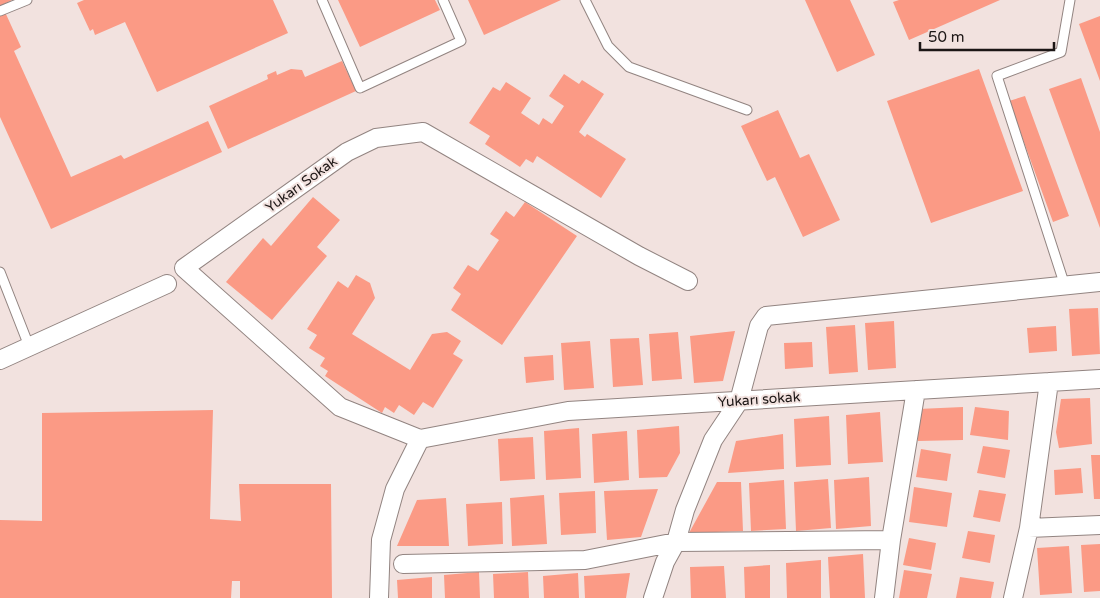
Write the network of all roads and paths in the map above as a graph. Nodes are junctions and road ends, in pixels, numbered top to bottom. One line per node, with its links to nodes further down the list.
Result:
1 (27, 0): 6 (lane)
2 (322, 0): 3 (lane)
3 (443, 0)
4 (585, 0): 7 (lane)
5 (1070, 0): 12 (lane)
6 (0, 11)
7 (748, 110)
8 (0, 272): 13 (lane)
9 (688, 282): 19 (street, Yukarı Sokak)
10 (1100, 282): 12 (street)
11 (166, 284): 13 (street)
12 (1065, 286): 18 (street)
13 (29, 346): 14 (street)
14 (0, 360)
15 (1100, 379): 16 (street, Yukarı sokak)
16 (1049, 382): 17 (street, Yukarı sokak); 21 (street)
17 (916, 390): 18 (street, Yukarı sokak); 22 (street)
18 (739, 401): 19 (street, Yukarı sokak); 23 (street)
19 (420, 440): 25 (street)
20 (1100, 525): 21 (street)
21 (1030, 528): 28 (street)
22 (892, 540): 23 (street); 27 (street)
23 (676, 542): 24 (street); 26 (street)
24 (403, 564)
25 (379, 598)
26 (653, 598)
27 (884, 598)
28 (1013, 598)

